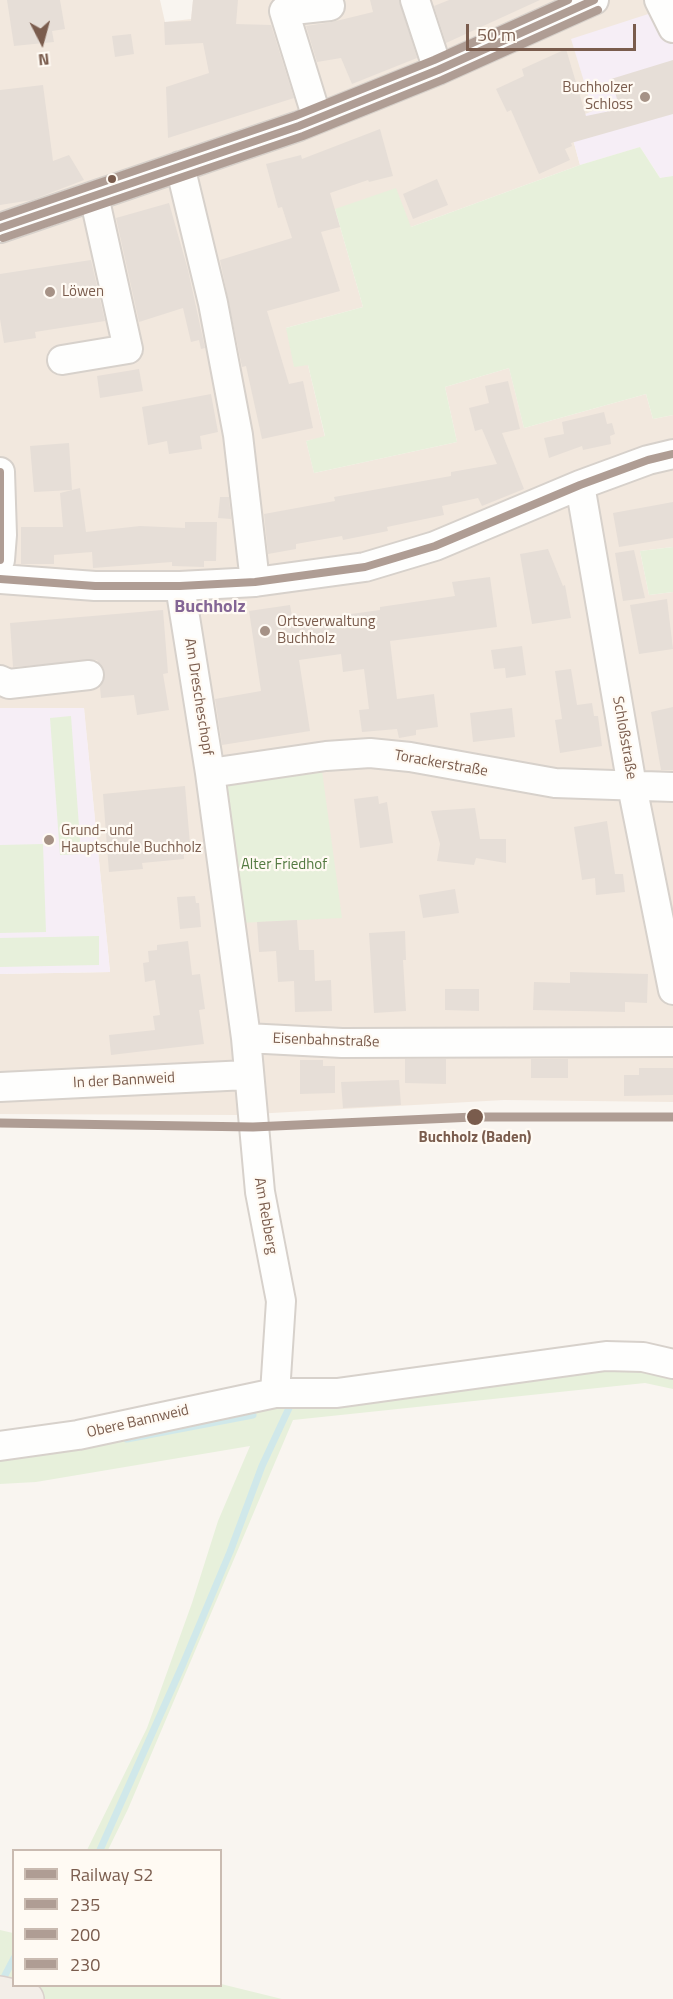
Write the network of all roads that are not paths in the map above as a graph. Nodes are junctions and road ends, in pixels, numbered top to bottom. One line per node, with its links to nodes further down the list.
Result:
1 (415, 0): 7 (street)
2 (594, 0): 7 (street)
3 (659, 0): 6 (street)
4 (281, 6): 5 (street); 8 (street)
5 (330, 6)
6 (673, 28)
7 (438, 70): 8 (street)
8 (317, 118): 9 (street)
9 (180, 166): 10 (street); 18 (street)
10 (94, 196): 11 (street); 12 (street)
11 (0, 228)
12 (62, 360)
13 (673, 454): 15 (street)
14 (0, 472): 16 (street)
15 (580, 485): 18 (street); 23 (street, Schloßstraße)
16 (0, 560)
17 (0, 579): 19 (street)
18 (255, 582): 19 (street)
19 (180, 586): 22 (street, Am Drescheschopf)
20 (89, 675): 21 (street)
21 (0, 681)
22 (210, 773): 23 (street, Torackerstraße); 26 (street)
23 (632, 786): 24 (street, Torackerstraße); 25 (street, Schloßstraße)
24 (673, 787)
25 (673, 990)
26 (246, 1038): 27 (street, Eisenbahnstraße); 28 (street, Am Rebberg)
27 (673, 1042)
28 (247, 1075): 29 (street, In der Bannweid); 31 (street, Am Rebberg)
29 (0, 1087)
30 (673, 1364): 31 (street, Obere Bannweid)
31 (275, 1393): 32 (street, Obere Bannweid)
32 (0, 1446)
33 (0, 1993): 34 (main road)
34 (27, 1999)

